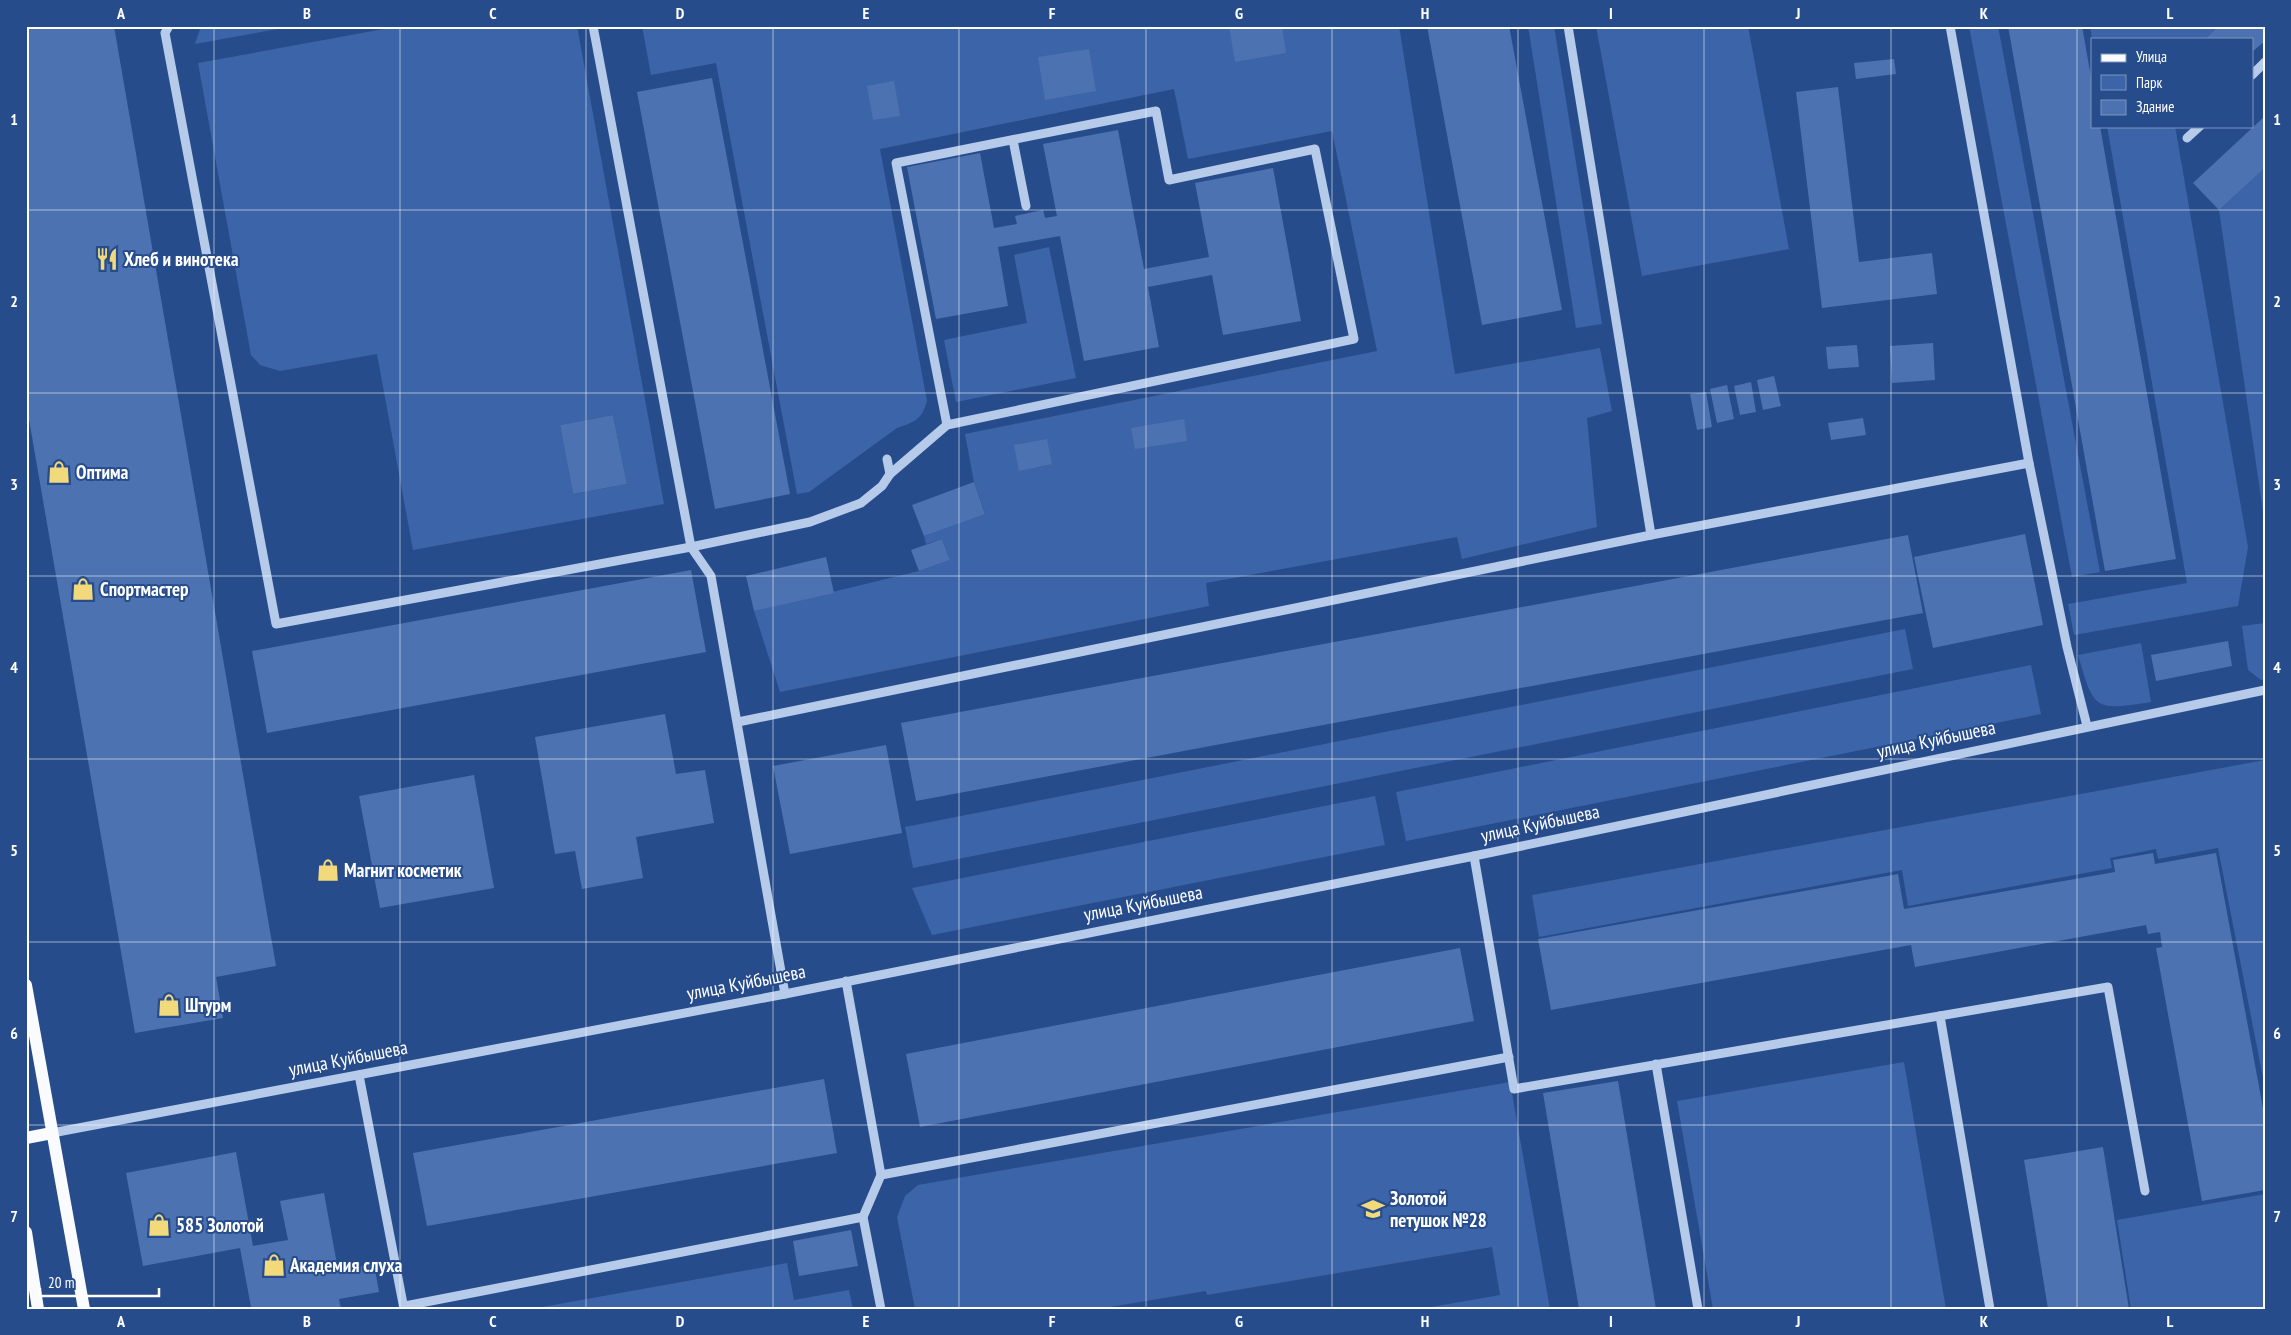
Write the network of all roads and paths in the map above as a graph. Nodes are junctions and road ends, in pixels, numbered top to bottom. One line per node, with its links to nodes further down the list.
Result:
1 (593, 26): 16 (street)
2 (1568, 26): 15 (street)
3 (1950, 26): 13 (street)
4 (166, 28): 16 (street)
5 (2265, 62): 6 (street)
6 (2254, 73)
7 (2198, 128): 8 (street)
8 (2187, 138)
9 (1013, 140): 10 (street); 11 (street); 11 (street)
10 (1026, 206)
11 (947, 426): 14 (street)
12 (888, 459): 14 (street)
13 (2029, 463): 15 (street); 19 (street)
14 (890, 474): 16 (street)
15 (1650, 535): 18 (street)
16 (691, 547): 18 (street)
17 (2265, 690): 19 (street, улица Куйбышева)
18 (738, 722): 23 (street)
19 (2087, 726): 20 (street, улица Куйбышева)
20 (1474, 856): 21 (street, улица Куйбышева); 25 (street)
21 (846, 981): 23 (street, улица Куйбышева); 30 (street)
22 (26, 985): 28 (main road)
23 (785, 994): 27 (street, улица Куйбышева)
24 (1940, 1016): 26 (street); 31 (street); 39 (street)
25 (1509, 1057): 26 (street); 30 (street)
26 (1656, 1064): 38 (street)
27 (360, 1075): 28 (street, улица Куйбышева); 34 (street)
28 (52, 1133): 29 (main road, улица Куйбышева); 36 (main road)
29 (26, 1138)
30 (881, 1176): 32 (street)
31 (2145, 1191)
32 (863, 1216): 34 (street); 37 (street)
33 (26, 1232): 35 (main road)
34 (405, 1307)
35 (38, 1309)
36 (84, 1309)
37 (881, 1309)
38 (1698, 1309)
39 (1990, 1309)

